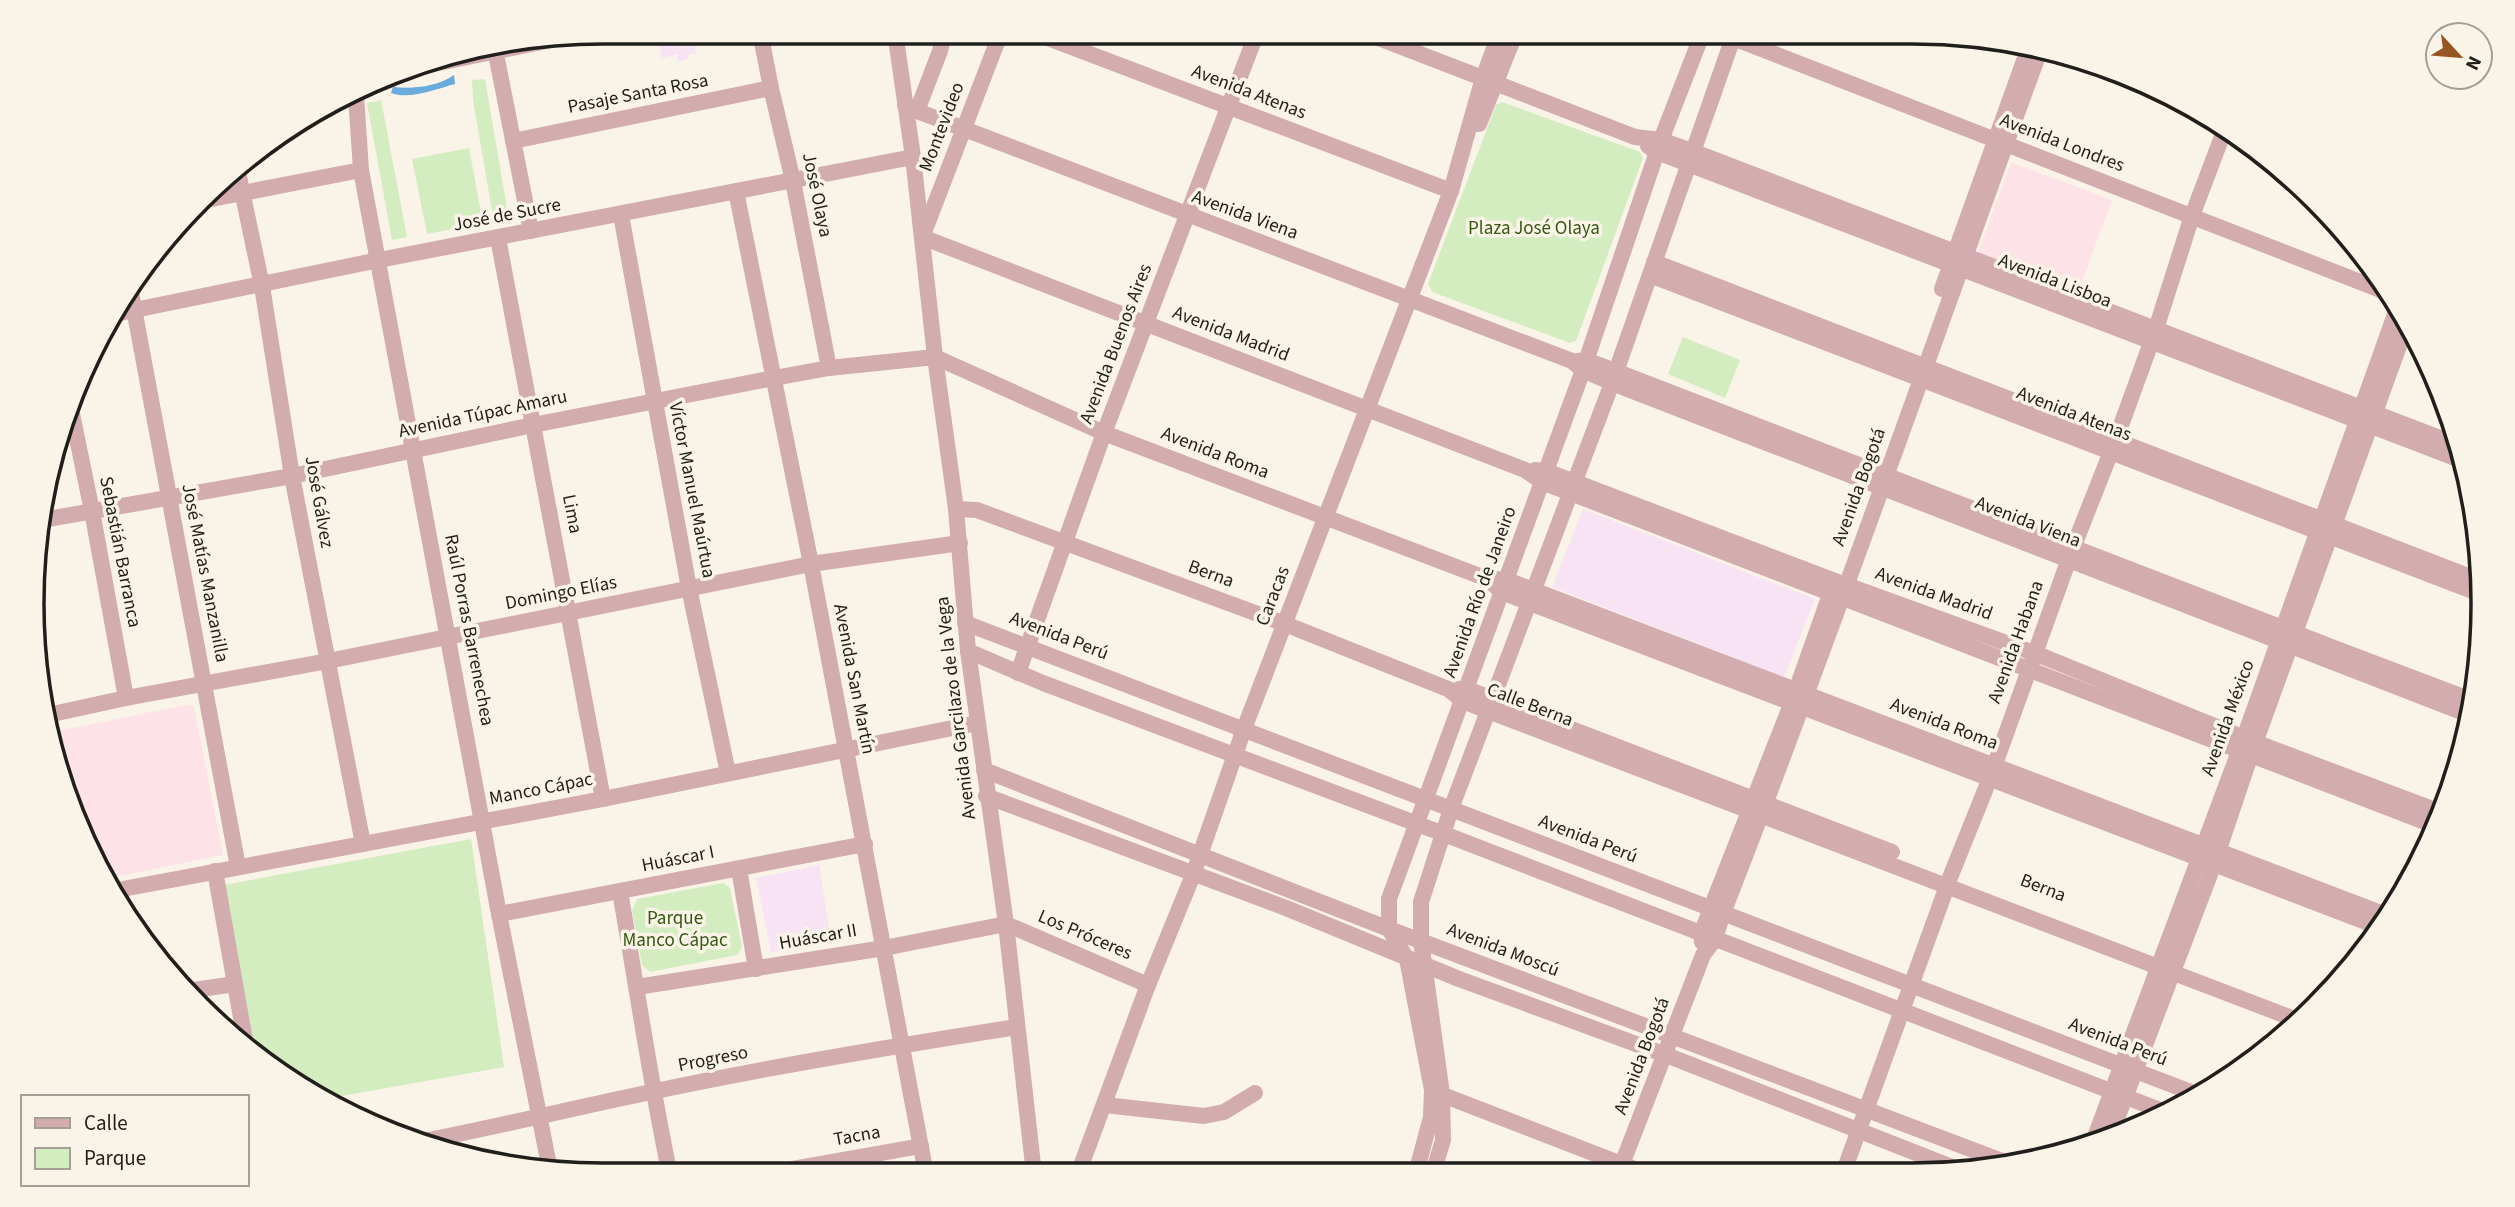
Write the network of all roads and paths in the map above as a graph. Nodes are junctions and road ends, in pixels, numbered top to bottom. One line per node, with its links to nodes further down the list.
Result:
1 (762, 44): 17 (street, José Olaya)
2 (898, 44): 20 (street, Avenida Garcilazo de la Vega)
3 (941, 44): 20 (street)
4 (996, 44): 21 (street, Montevideo)
5 (1064, 44): 19 (street, Avenida Atenas)
6 (1253, 44): 19 (street, Avenida Buenos Aires)
7 (1394, 44): 16 (street, Avenida Lisboa)
8 (1497, 44): 16 (street)
9 (1509, 44): 16 (street)
10 (1698, 44): 25 (street, Avenida Río de Janeiro)
11 (1726, 44): 27 (street)
12 (1756, 44): 24 (street, Avenida Londres)
13 (496, 55): 23 (street)
14 (2026, 56): 24 (street, Avenida Bogotá)
15 (2036, 59): 24 (street, Avenida Bogotá)
16 (1489, 81): 25 (street, Avenida Lisboa); 32 (street, Caracas)
17 (771, 88): 23 (street, Pasaje Santa Rosa); 30 (street, José Olaya)
18 (356, 101): 28 (street, Raúl Porras Barrenechea)
19 (1230, 107): 32 (street, Avenida Atenas); 36 (street, Avenida Buenos Aires)
20 (911, 108): 21 (street, Avenida Viena); 26 (street, Avenida Garcilazo de la Vega)
21 (963, 129): 36 (street, Avenida Viena); 39 (street, Montevideo)
22 (2222, 138): 37 (street, Avenida Habana)
23 (513, 141): 38 (street)
24 (2000, 142): 37 (street, Avenida Londres); 42 (street, Avenida Bogotá)
25 (1659, 146): 27 (street, Avenida Lisboa); 55 (street, Avenida Río de Janeiro)
26 (913, 157): 30 (street, José de Sucre); 39 (street, Avenida Garcilazo de la Vega)
27 (1690, 158): 42 (street, Avenida Lisboa); 43 (street)
28 (361, 170): 33 (street); 41 (street, Raúl Porras Barrenechea)
29 (239, 179): 33 (street, José Gálvez)
30 (793, 181): 31 (street, José de Sucre); 56 (street, José Olaya)
31 (736, 191): 35 (street, José de Sucre); 59 (street, Avenida San Martín)
32 (1451, 191): 46 (street, Caracas)
33 (242, 193): 34 (street); 44 (street, José Gálvez)
34 (219, 198)
35 (621, 215): 38 (street, José de Sucre); 60 (street, Víctor Manuel Maúrtua)
36 (1187, 215): 46 (street, Avenida Viena); 51 (street, Avenida Buenos Aires)
37 (2192, 216): 45 (street, Avenida Londres); 52 (street, Avenida Habana)
38 (531, 231): 40 (street, José de Sucre)
39 (922, 237): 51 (street, Avenida Madrid); 54 (street, Avenida Garcilazo de la Vega)
40 (498, 238): 41 (street, José de Sucre); 64 (street, Lima)
41 (379, 260): 44 (street, José de Sucre); 68 (street, Raúl Porras Barrenechea)
42 (1958, 260): 52 (street, Avenida Lisboa); 57 (street, Avenida Bogotá)
43 (1652, 268): 57 (street, Avenida Atenas); 58 (street)
44 (262, 285): 48 (street, José de Sucre); 70 (street, José Gálvez)
45 (2372, 286)
46 (1410, 298): 55 (street, Avenida Viena); 61 (street, Caracas)
47 (133, 301): 48 (street, José Matías Manzanilla)
48 (135, 310): 49 (street, José de Sucre); 74 (street, José Matías Manzanilla)
49 (127, 312)
50 (2394, 321): 62 (street, Avenida México)
51 (1146, 323): 61 (street, Avenida Madrid); 65 (street, Avenida Buenos Aires)
52 (2154, 335): 62 (street, Avenida Lisboa); 67 (street, Avenida Habana)
53 (2402, 335): 62 (street, Avenida México)
54 (935, 357): 56 (street, Avenida Túpac Amaru); 65 (street, Avenida Roma); 75 (street, Avenida Garcilazo de la Vega)
55 (1580, 364): 58 (street, Avenida Viena); 71 (street, Avenida Río de Janeiro)
56 (830, 369): 59 (street, Avenida Túpac Amaru)
57 (1918, 370): 67 (street, Avenida Atenas); 72 (street, Avenida Bogotá)
58 (1614, 377): 72 (street, Avenida Viena); 73 (street)
59 (774, 378): 60 (street, Avenida Túpac Amaru); 83 (street, Avenida San Martín)
60 (654, 401): 64 (street, Avenida Túpac Amaru); 86 (street, Víctor Manuel Maúrtua)
61 (1368, 408): 71 (street, Avenida Madrid); 77 (street, Caracas)
62 (2367, 417): 66 (street, Avenida Lisboa); 69 (street, Avenida Lisboa); 79 (street, Avenida México)
63 (74, 422): 76 (street, Sebastián Barranca)
64 (533, 425): 68 (street, Avenida Túpac Amaru); 90 (street, Lima)
65 (1104, 433): 77 (street, Avenida Roma); 81 (street, Avenida Buenos Aires)
66 (2447, 442)
67 (2113, 445): 79 (street, Avenida Atenas); 82 (street, Avenida Habana)
68 (413, 450): 70 (street, Avenida Túpac Amaru); 93 (street, Raúl Porras Barrenechea)
69 (2451, 456)
70 (292, 476): 74 (street, Avenida Túpac Amaru); 97 (street, José Gálvez)
71 (1544, 476): 73 (street, Avenida Madrid); 85 (street, Avenida Río de Janeiro)
72 (1879, 479): 82 (street, Avenida Viena); 87 (street, Avenida Bogotá)
73 (1573, 487): 87 (street, Avenida Madrid); 89 (street)
74 (169, 497): 76 (street, Avenida Túpac Amaru); 100 (street, José Matías Manzanilla)
75 (956, 509): 80 (street, Avenida Garcilazo de la Vega); 81 (street, Berna)
76 (92, 511): 78 (street, Avenida Túpac Amaru); 104 (street, Sebastián Barranca)
77 (1326, 517): 85 (street, Avenida Roma); 92 (street, Caracas)
78 (51, 518)
79 (2326, 527): 84 (street, Avenida Atenas); 88 (street, Avenida Atenas); 94 (street, Avenida México)
80 (960, 542): 83 (street, Domingo Elías); 91 (street, Avenida Garcilazo de la Vega)
81 (1064, 542): 92 (street, Berna); 95 (street, Avenida Buenos Aires)
82 (2071, 554): 94 (street, Avenida Viena); 98 (street, Avenida Habana)
83 (811, 564): 86 (street, Domingo Elías); 112 (street, Avenida San Martín)
84 (2470, 576)
85 (1505, 586): 89 (street, Avenida Roma); 102 (street, Avenida Río de Janeiro)
86 (689, 588): 90 (street, Domingo Elías); 116 (street, Víctor Manuel Maúrtua)
87 (1838, 589): 98 (street, Avenida Madrid); 105 (street, Avenida Bogotá)
88 (2471, 590)
89 (1532, 596): 105 (street, Avenida Roma); 106 (street)
90 (569, 613): 93 (street, Domingo Elías); 118 (street, Lima)
91 (965, 623): 95 (street, Avenida Perú); 96 (street, Avenida Garcilazo de la Vega)
92 (1285, 624): 101 (street, Berna); 110 (street, Caracas)
93 (449, 636): 97 (street, Domingo Elías); 124 (street, Raúl Porras Barrenechea)
94 (2286, 637): 103 (street, Avenida Viena); 107 (street, Avenida Viena); 111 (street, Avenida México)
95 (1026, 646): 99 (street, Avenida Buenos Aires); 110 (street, Avenida Perú)
96 (968, 651): 99 (street); 109 (street, Avenida Garcilazo de la Vega)
97 (328, 661): 100 (street, Domingo Elías); 129 (street, José Gálvez)
98 (2032, 661): 111 (street, Avenida Madrid); 115 (street, Avenida Habana)
99 (1018, 673): 113 (street)
100 (204, 684): 104 (street, Domingo Elías); 133 (street, José Matías Manzanilla)
101 (1448, 689): 102 (street, Calle Berna)
102 (1465, 695): 106 (street, Calle Berna); 119 (street, Avenida Río de Janeiro)
103 (2463, 697)
104 (126, 698): 108 (street, Domingo Elías)
105 (1799, 698): 115 (street, Avenida Roma); 120 (street, Avenida Bogotá)
106 (1490, 705): 120 (street, Calle Berna); 121 (street)
107 (2460, 711)
108 (55, 713)
109 (977, 723): 112 (street, Manco Cápac); 114 (street, Avenida Garcilazo de la Vega)
110 (1244, 729): 113 (street, Caracas); 119 (street, Avenida Perú)
111 (2248, 746): 122 (street, Avenida Madrid); 125 (street, Avenida Madrid); 131 (street, Avenida México)
112 (845, 750): 116 (street, Manco Cápac); 130 (street, Avenida San Martín)
113 (1235, 755): 126 (street); 132 (street, Caracas)
114 (984, 770): 117 (street, Avenida Garcilazo de la Vega); 123 (street, Avenida Moscú)
115 (1992, 771): 131 (street, Avenida Roma); 137 (street, Avenida Habana)
116 (728, 773): 118 (street, Manco Cápac)
117 (986, 796): 127 (street); 146 (street, Avenida Garcilazo de la Vega)
118 (603, 799): 124 (street, Manco Cápac)
119 (1426, 800): 121 (street, Avenida Perú); 126 (street, Avenida Río de Janeiro)
120 (1758, 807): 137 (street, Berna); 142 (street, Avenida Bogotá)
121 (1451, 809): 128 (street); 142 (street, Avenida Perú)
122 (2432, 809)
123 (1093, 814): 127 (street); 132 (street, Avenida Moscú)
124 (483, 822): 129 (street, Manco Cápac); 144 (street, Raúl Porras Barrenechea)
125 (2427, 822)
126 (1418, 824): 128 (street); 147 (street, Avenida Río de Janeiro)
127 (1086, 834): 136 (street)
128 (1444, 834): 148 (street); 149 (street)
129 (363, 844): 133 (street, Manco Cápac)
130 (865, 844): 134 (street, Huáscar I); 150 (street, Avenida San Martín)
131 (2209, 855): 143 (street, Avenida Roma); 145 (street, Avenida Roma); 152 (street, Avenida México)
132 (1200, 856): 136 (street, Caracas); 139 (street, Avenida Moscú)
133 (238, 867): 135 (street, Manco Cápac)
134 (739, 869): 140 (street, Huáscar I); 154 (street)
135 (215, 871): 138 (street, Manco Cápac); 155 (street)
136 (1194, 875): 141 (street); 156 (street, Caracas)
137 (1949, 880): 152 (street, Berna); 157 (street, Avenida Habana)
138 (123, 889)
139 (1291, 889): 141 (street); 147 (street, Avenida Moscú)
140 (620, 892): 144 (street, Huáscar I); 158 (street)
141 (1286, 908): 151 (street)
142 (1717, 910): 148 (street, Avenida Bogotá); 157 (street, Avenida Perú)
143 (2378, 912)
144 (499, 914): 177 (street, Raúl Porras Barrenechea)
145 (2370, 923)
146 (1006, 924): 150 (street, Huáscar II); 156 (street, Los Próceres); 163 (street, Avenida Garcilazo de la Vega)
147 (1390, 929): 149 (street, Avenida Moscú); 151 (street)
148 (1708, 937): 161 (street); 165 (street, Avenida Bogotá)
149 (1421, 941): 153 (street); 165 (street, Avenida Moscú)
150 (884, 948): 154 (street, Huáscar II); 166 (street, Avenida San Martín)
151 (1407, 959): 153 (street); 171 (street)
152 (2167, 965): 160 (street, Berna); 162 (street, Berna); 168 (street, Avenida México)
153 (1424, 966): 167 (street); 171 (street)
154 (756, 969): 158 (street, Huáscar II)
155 (235, 984): 159 (street); 164 (street)
156 (1149, 985): 174 (street, Caracas)
157 (1910, 986): 161 (street, Avenida Habana); 168 (street, Avenida Perú)
158 (637, 988): 170 (street)
159 (199, 989)
160 (2296, 1009)
161 (1902, 1010): 173 (street); 176 (street, Avenida Habana)
162 (2289, 1017)
163 (1017, 1027): 166 (street, Progreso); 189 (street, Avenida Garcilazo de la Vega)
164 (243, 1032)
165 (1673, 1037): 167 (street, Avenida Bogotá); 176 (street, Avenida Moscú)
166 (903, 1045): 170 (street, Progreso); 182 (street, Avenida San Martín)
167 (1666, 1055): 180 (street); 194 (street, Avenida Bogotá)
168 (2129, 1068): 169 (street, Avenida Perú); 173 (street, Avenida México)
169 (2187, 1090)
170 (652, 1091): 177 (street, Progreso); 186 (street)
171 (1437, 1092): 191 (street); 192 (street); 193 (street)
172 (1255, 1093): 174 (street)
173 (2118, 1094): 175 (street); 178 (street, Avenida México); 179 (street, Avenida México)
174 (1105, 1105): 190 (street, Caracas)
175 (2155, 1108)
176 (1866, 1111): 180 (street, Avenida Habana); 183 (street, Avenida Moscú)
177 (540, 1118): 181 (street, Progreso); 184 (street, Raúl Porras Barrenechea)
178 (2112, 1126)
179 (2099, 1131)
180 (1859, 1132): 185 (street); 195 (street, Avenida Habana)
181 (438, 1138)
182 (921, 1146): 187 (street, Tacna); 188 (street, Avenida San Martín)
183 (1991, 1157)
184 (548, 1160)
185 (1939, 1162)
186 (667, 1163)
187 (826, 1163)
188 (924, 1163)
189 (1033, 1163)
190 (1082, 1163)
191 (1418, 1163)
192 (1436, 1163)
193 (1609, 1163)
194 (1623, 1163)
195 (1847, 1163)

